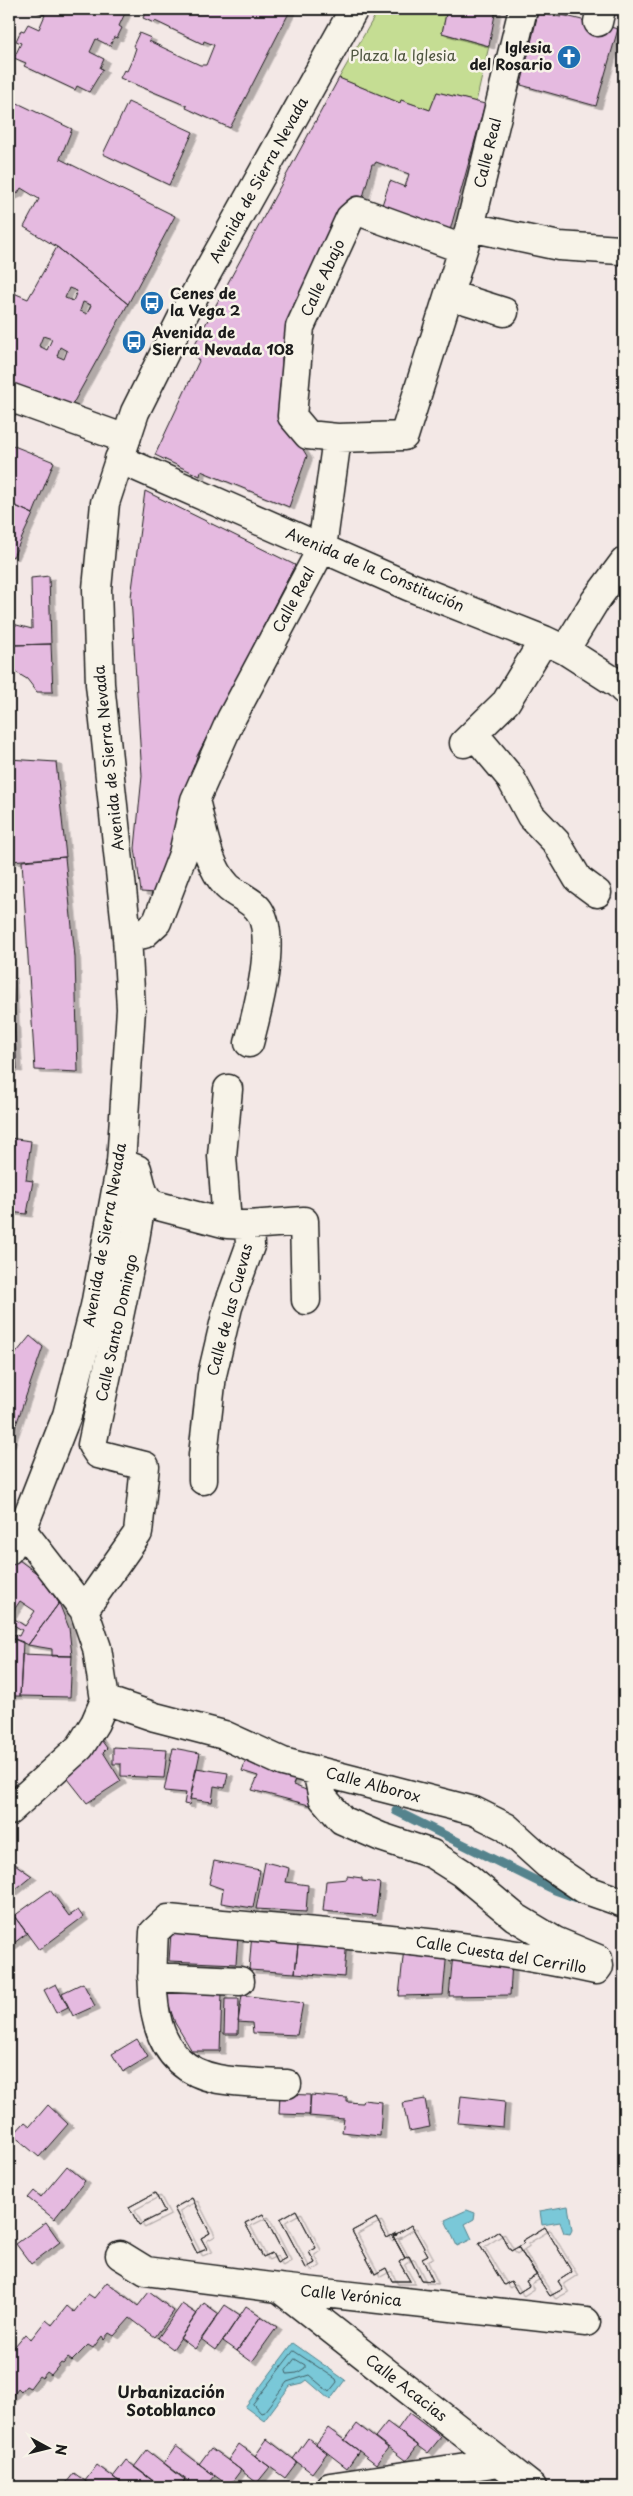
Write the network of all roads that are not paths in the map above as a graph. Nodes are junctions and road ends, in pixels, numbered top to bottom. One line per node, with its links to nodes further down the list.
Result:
1 (354, 9): 9 (street, Avenida de Sierra Nevada)
2 (523, 9): 3 (street, Calle Real)
3 (466, 238): 4 (street); 5 (street, Calle Real); 8 (street, Calle Abajo)
4 (624, 248)
5 (450, 295): 6 (street); 8 (street, Calle Real)
6 (504, 312)
7 (9, 397): 9 (street, Avenida de la Constitución)
8 (337, 438): 10 (street, Calle Real)
9 (123, 449): 10 (street, Avenida de la Constitución); 16 (street, Avenida de Sierra Nevada)
10 (322, 548): 12 (street, Avenida de la Constitución); 14 (street, Calle Real)
11 (624, 562): 12 (street)
12 (555, 645): 13 (street, Avenida de la Constitución); 15 (street)
13 (624, 690)
14 (195, 800): 16 (street, Calle Real); 17 (street)
15 (597, 893)
16 (127, 936): 19 (street, Avenida de Sierra Nevada)
17 (249, 1043)
18 (228, 1090): 21 (street)
19 (121, 1163): 20 (street, Calle Santo Domingo); 24 (street, Avenida de Sierra Nevada)
20 (143, 1192): 21 (street, Calle de las Cuevas); 25 (street, Calle Santo Domingo)
21 (238, 1224): 22 (street); 23 (street, Calle de las Cuevas)
22 (306, 1300)
23 (203, 1480)
24 (15, 1540): 25 (street)
25 (84, 1610): 26 (street)
26 (105, 1700): 27 (street, Calle Alborox); 28 (street)
27 (317, 1771): 29 (street, Calle Alborox); 30 (street, Calle Cuesta del Cerrillo)
28 (9, 1811)
29 (624, 1903)
30 (152, 1977): 31 (street); 32 (street, Calle Cuesta del Cerrillo)
31 (240, 1981)
32 (287, 2084)
33 (120, 2255): 34 (street, Calle Verónica)
34 (279, 2288): 35 (street, Calle Verónica); 36 (street, Calle Acacias)
35 (586, 2322)
36 (500, 2462): 37 (street); 38 (street, Calle Acacias)
37 (350, 2486)
38 (532, 2487)

